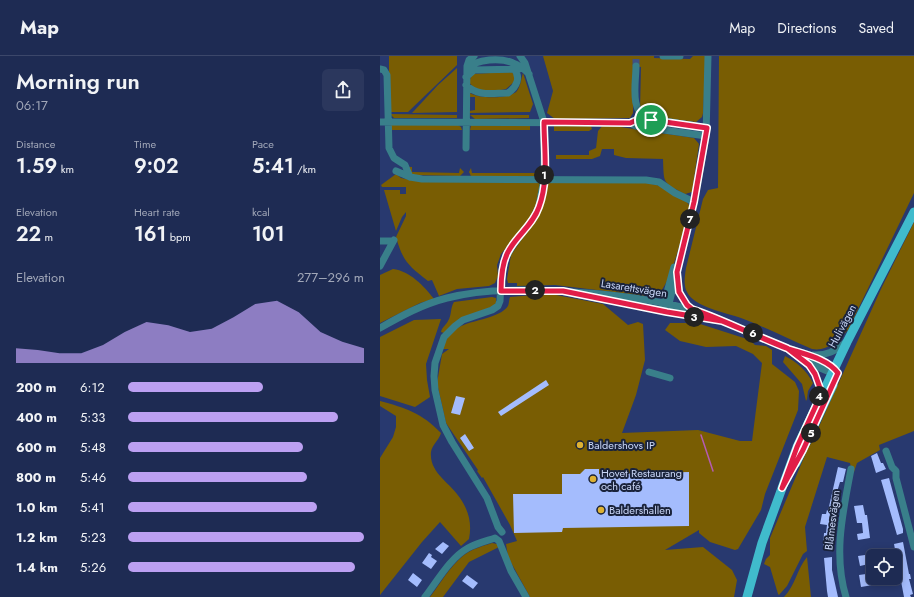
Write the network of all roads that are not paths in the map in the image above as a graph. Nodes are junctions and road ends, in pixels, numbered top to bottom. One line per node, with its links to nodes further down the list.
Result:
1 (474, 56): 11 (street)
2 (520, 56): 10 (street)
3 (663, 56): 4 (street)
4 (680, 56)
5 (708, 56): 20 (street)
6 (636, 66): 15 (street)
7 (380, 68): 14 (street)
8 (523, 68): 9 (street); 10 (street); 11 (street)
9 (514, 69): 11 (street); 12 (street)
10 (529, 74): 18 (street)
11 (466, 75): 12 (street)
12 (466, 85): 17 (street)
13 (380, 92): 14 (street)
14 (387, 98): 16 (street)
15 (651, 120): 19 (street); 20 (street)
16 (384, 122): 17 (street); 24 (street)
17 (467, 122): 18 (street); 22 (street)
18 (544, 122): 19 (street); 25 (street)
19 (630, 123): 21 (street)
20 (707, 128): 21 (street)
21 (706, 136): 26 (street)
22 (466, 148)
23 (396, 171): 24 (street)
24 (410, 177): 25 (street)
25 (544, 179): 26 (street); 34 (street)
26 (694, 202): 28 (street)
27 (914, 212): 32 (main road, Hulivägen)
28 (688, 227): 31 (street); 33 (street)
29 (380, 241): 30 (street)
30 (380, 266)
31 (677, 272): 37 (street); 38 (street)
32 (876, 287): 41 (main road, Hulivägen); 45 (main road, Hulivägen)
33 (667, 288): 36 (street); 37 (street)
34 (501, 291): 35 (street, Lasarettsvägen); 40 (street, Lasarettsvägen); 52 (street)
35 (563, 291): 36 (street, Lasarettsvägen); 37 (street, Lasarettsvägen)
36 (647, 300): 37 (street, Lasarettsvägen)
37 (665, 308): 38 (street, Lasarettsvägen); 39 (street, Lasarettsvägen)
38 (692, 309): 39 (street, Lasarettsvägen)
39 (722, 321): 42 (street, Lasarettsvägen)
40 (380, 328)
41 (847, 342): 43 (street); 45 (main road, Hulivägen)
42 (787, 348): 43 (street, Lasarettsvägen); 44 (street, Lasarettsvägen)
43 (810, 355): 45 (street, Lasarettsvägen)
44 (798, 356): 45 (street, Lasarettsvägen); 48 (street)
45 (834, 371): 48 (main road, Hulivägen); 51 (main road, Hulivägen)
46 (649, 372): 47 (street)
47 (670, 378)
48 (818, 401): 51 (main road, Hulivägen)
49 (886, 451): 53 (street)
50 (851, 469): 57 (street, Blåmesvägen)
51 (782, 488): 56 (main road, Hulivägen)
52 (502, 532)
53 (914, 547)
54 (523, 596): 55 (street)
55 (425, 597)
56 (747, 597)
57 (846, 597)

